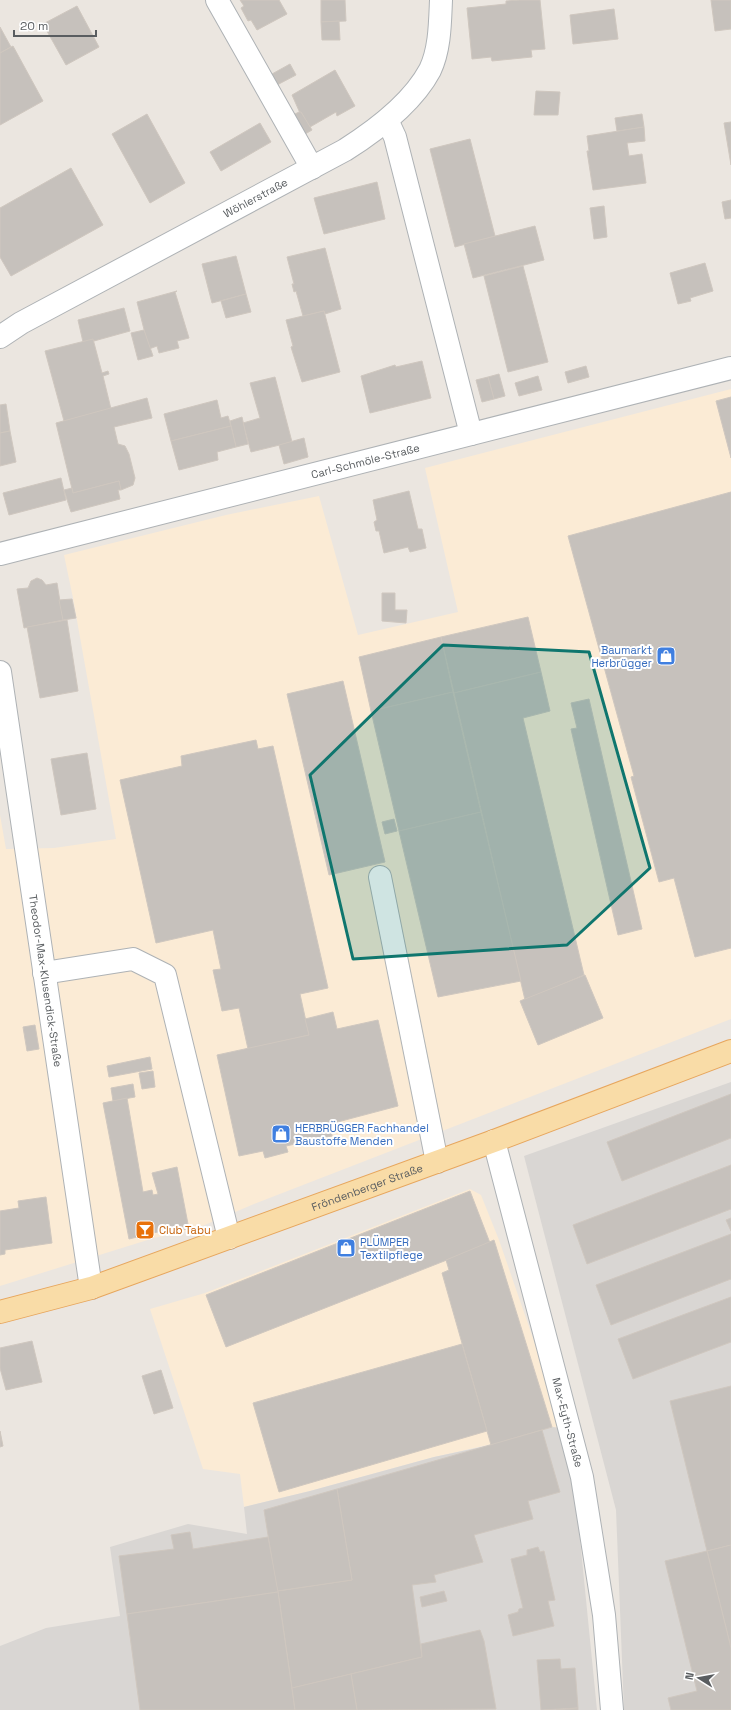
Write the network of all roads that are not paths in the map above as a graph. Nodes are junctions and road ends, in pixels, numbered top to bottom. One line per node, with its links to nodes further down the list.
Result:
1 (217, 0): 4 (street)
2 (441, 0): 3 (street, Wöhlerstraße)
3 (387, 120): 4 (street, Wöhlerstraße); 7 (street)
4 (312, 168): 5 (street, Wöhlerstraße)
5 (0, 336)
6 (731, 368): 7 (street, Carl-Schmöle-Straße)
7 (471, 434): 8 (street, Carl-Schmöle-Straße)
8 (0, 554)
9 (0, 672): 11 (street, Theodor-Max-Klusendick-Straße)
10 (380, 877): 14 (street)
11 (44, 973): 15 (street); 16 (street, Theodor-Max-Klusendick-Straße)
12 (731, 1051): 13 (main road, Fröndenberger Straße)
13 (494, 1141): 14 (main road, Fröndenberger Straße); 18 (street, Max-Eyth-Straße)
14 (437, 1162): 15 (main road, Fröndenberger Straße)
15 (229, 1238): 16 (main road, Fröndenberger Straße)
16 (91, 1288): 17 (main road, Fröndenberger Straße)
17 (0, 1312)
18 (612, 1710)

